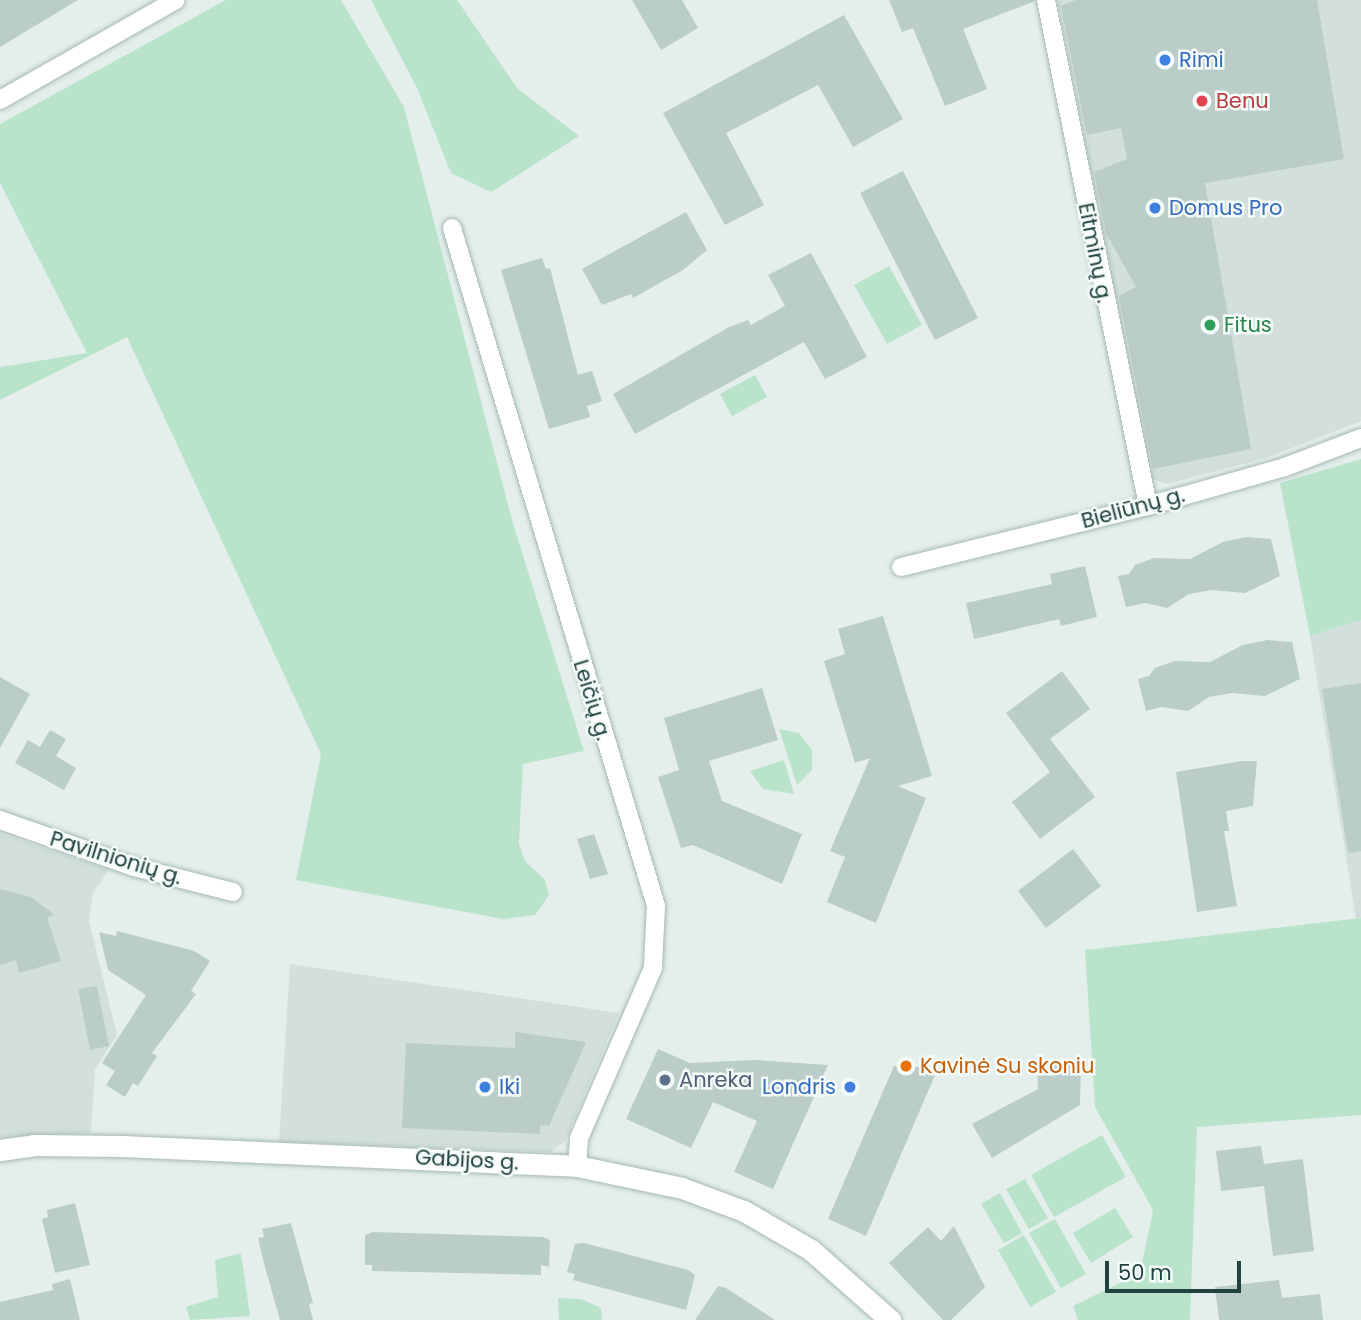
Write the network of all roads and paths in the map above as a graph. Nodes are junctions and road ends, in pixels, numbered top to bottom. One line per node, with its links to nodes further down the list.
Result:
1 (176, 0): 3 (street)
2 (1046, 0): 6 (street, Eitminų g.)
3 (0, 100)
4 (452, 228): 11 (street, Leičių g.)
5 (1361, 438): 6 (street, Bieliūnų g.)
6 (1148, 506): 7 (street, Bieliūnų g.)
7 (901, 567)
8 (0, 820): 9 (street, Pavilnionių g.)
9 (233, 892)
10 (0, 1150): 11 (street, Gabijos g.)
11 (577, 1166): 12 (street, Gabijos g.)
12 (890, 1320)

